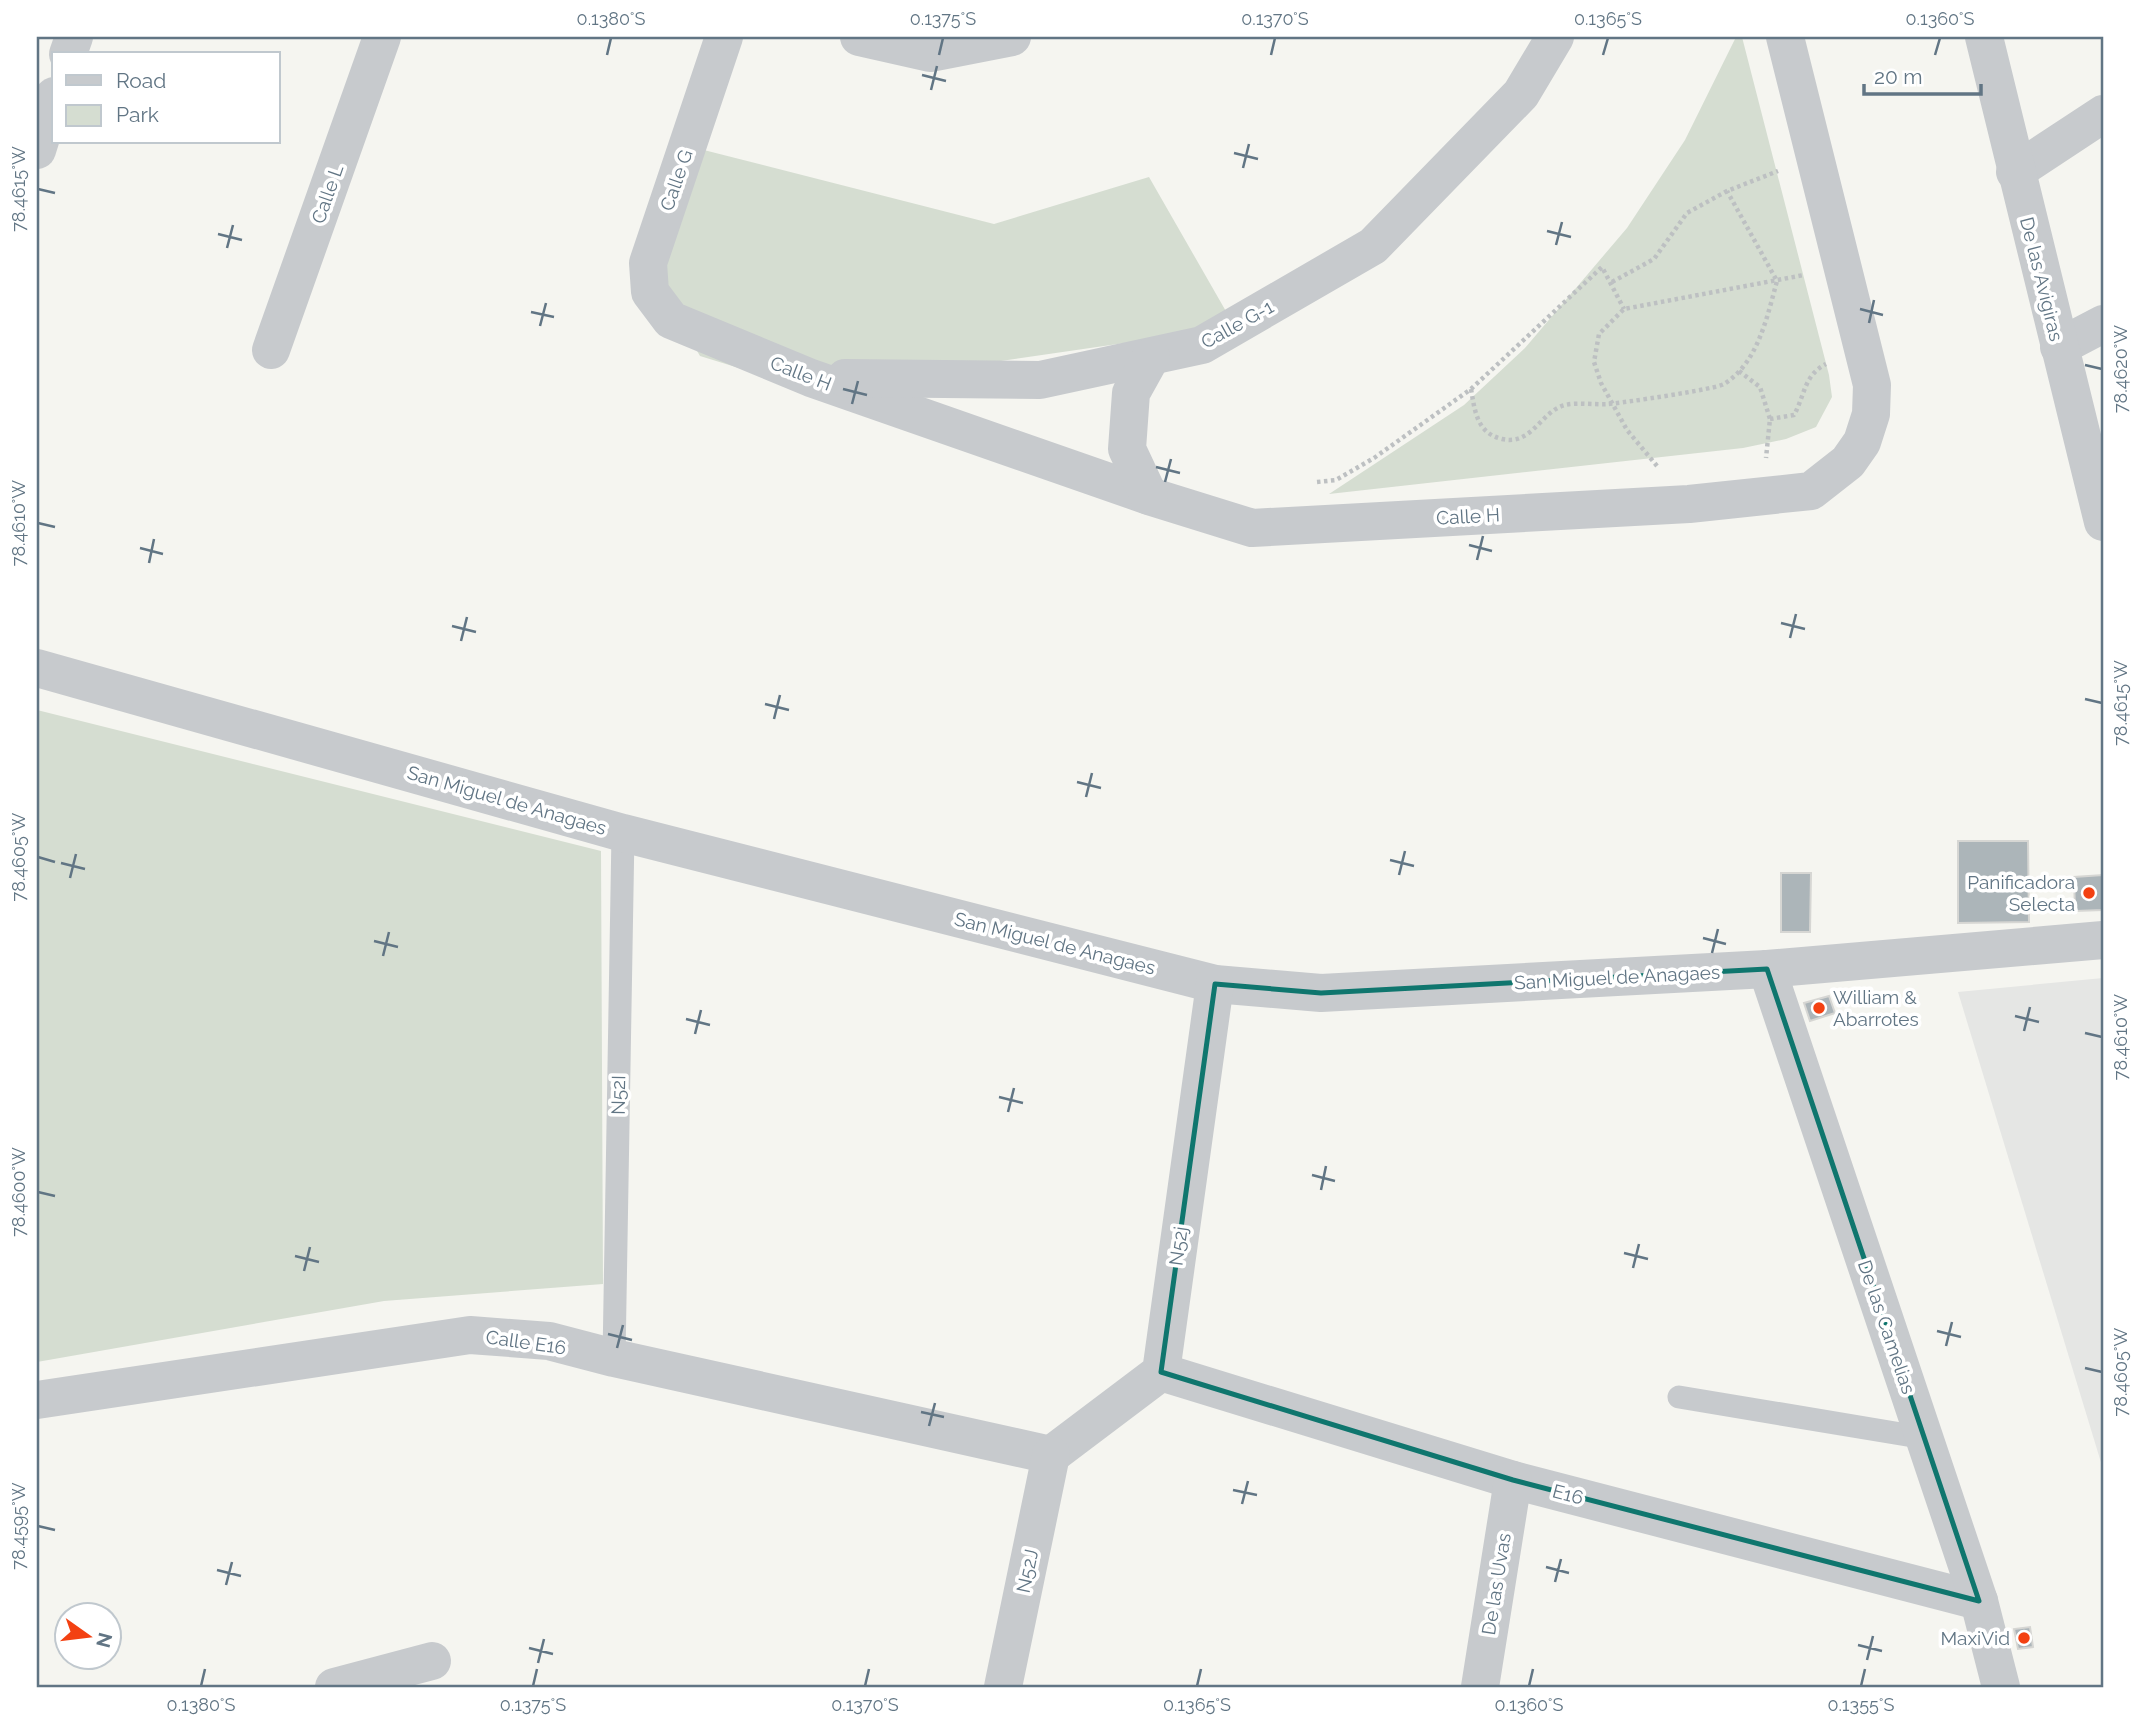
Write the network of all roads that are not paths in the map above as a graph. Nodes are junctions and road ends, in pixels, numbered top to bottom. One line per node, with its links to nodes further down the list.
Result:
1 (382, 37): 15 (street, Calle L)
2 (724, 37): 12 (street, Calle G)
3 (859, 37): 4 (street)
4 (1012, 37)
5 (1555, 37): 16 (street, Calle G-1)
6 (1785, 37): 18 (street, Calle H)
7 (1984, 37): 11 (street, De las Avigiras)
8 (52, 102): 10 (street)
9 (2103, 114): 11 (street)
10 (37, 149)
11 (2015, 172): 14 (street, De las Avigiras)
12 (671, 320): 17 (street, Calle H)
13 (2103, 324): 14 (street)
14 (2059, 347): 19 (street, De las Avigiras)
15 (271, 351)
16 (1151, 356): 17 (street, Calle G-1); 18 (street)
17 (811, 378): 18 (street, Calle H)
18 (1149, 496)
19 (2103, 522)
20 (37, 668): 21 (street, San Miguel de Anagaes)
21 (623, 832): 24 (street, San Miguel de Anagaes); 25 (lane, N52I)
22 (2103, 940): 23 (street, San Miguel de Anagaes)
23 (1767, 969): 24 (street, San Miguel de Anagaes); 29 (street, De las Camelias)
24 (1215, 984): 26 (street, N52j)
25 (614, 1359): 28 (street, Calle E16); 30 (street, Calle E16)
26 (1161, 1372): 30 (street); 31 (street, E16)
27 (1679, 1397): 29 (lane)
28 (37, 1400)
29 (1925, 1438): 32 (street, De las Camelias)
30 (1051, 1455): 35 (street, N52J)
31 (1513, 1480): 32 (street, E16); 36 (street, De las Uvas)
32 (1979, 1601): 37 (street, De las Camelias)
33 (432, 1661): 34 (street)
34 (334, 1687)
35 (1003, 1687)
36 (1480, 1687)
37 (2001, 1687)

